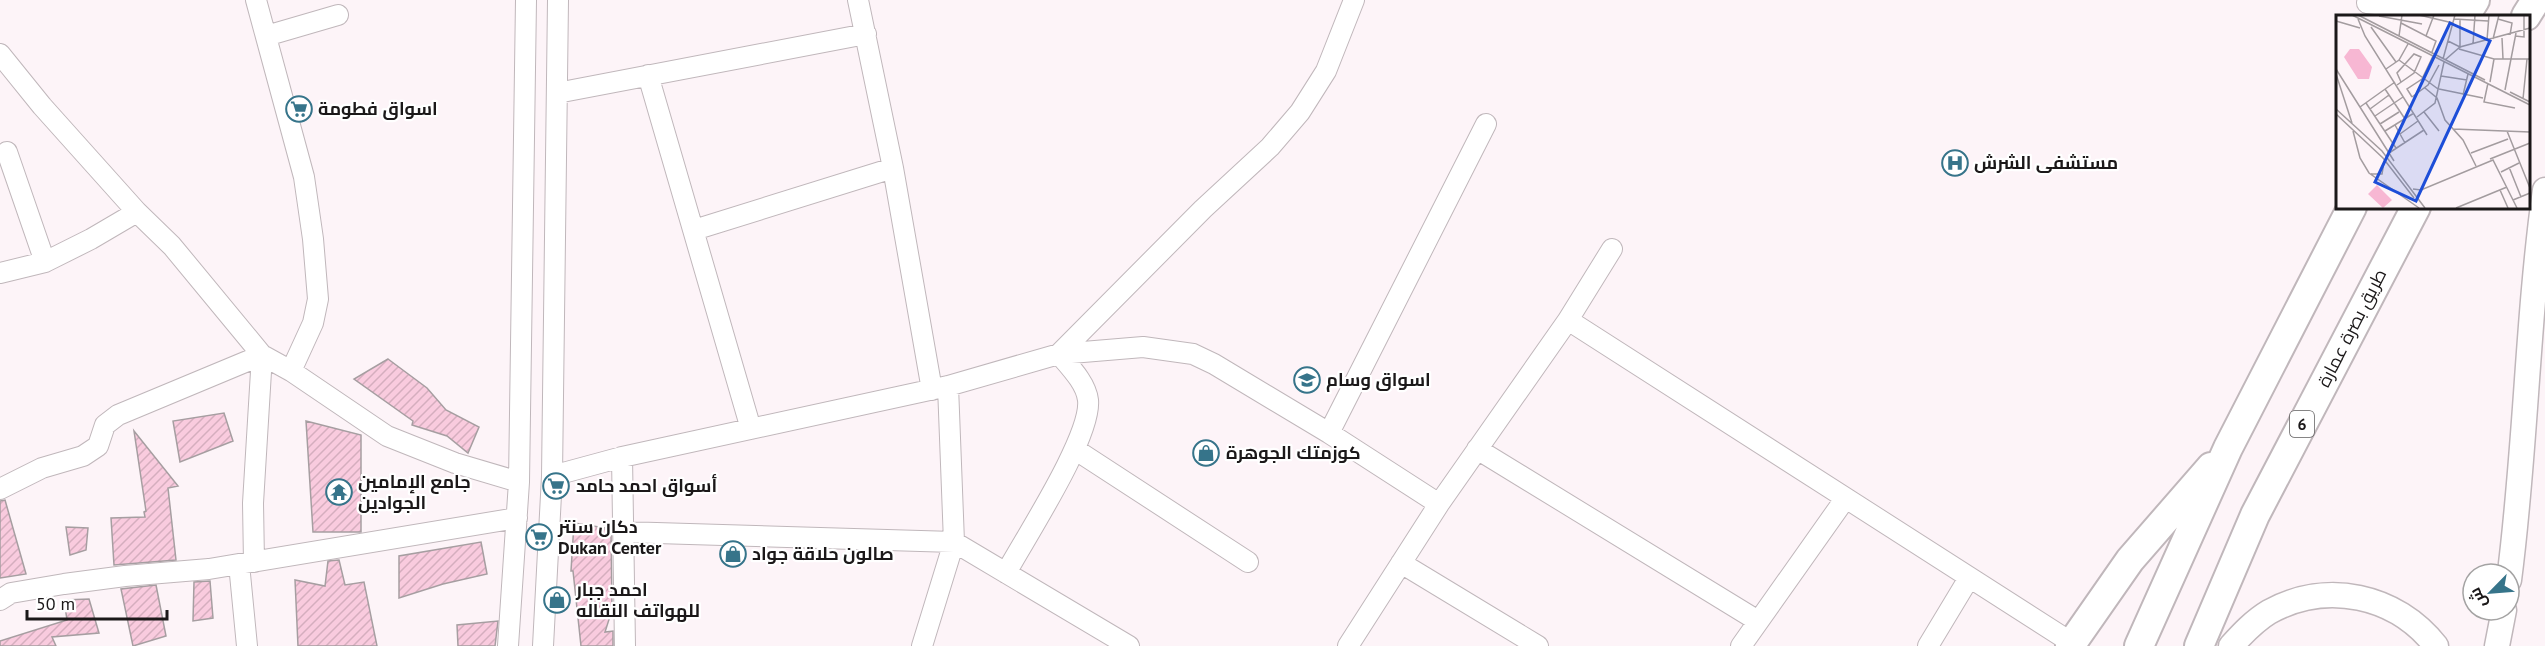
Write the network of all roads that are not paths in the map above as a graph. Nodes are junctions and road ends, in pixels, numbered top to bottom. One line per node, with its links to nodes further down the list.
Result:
1 (256, 0): 12 (street)
2 (526, 0): 39 (street)
3 (558, 0): 15 (street)
4 (858, 0): 11 (street)
5 (1354, 0): 28 (street)
6 (2536, 0): 10 (highway)
7 (2370, 6): 8 (street)
8 (2472, 6)
9 (338, 15): 12 (street)
10 (2527, 15)
11 (866, 34): 14 (street); 18 (street)
12 (266, 36): 30 (street)
13 (0, 54): 22 (street)
14 (648, 75): 15 (street); 23 (street)
15 (556, 93): 38 (street)
16 (1486, 124): 33 (street)
17 (7, 152): 25 (street)
18 (893, 168): 23 (street); 31 (street)
19 (2545, 190): 47 (main road)
20 (2351, 208): 34 (highway)
21 (2415, 208): 68 (highway, طريق بصرة عمارة / 6)
22 (137, 212): 25 (street); 29 (street)
23 (694, 230): 32 (street)
24 (1612, 249): 27 (street)
25 (45, 262): 26 (street)
26 (0, 273)
27 (1568, 320): 35 (street); 41 (street)
28 (1059, 354): 31 (street); 33 (street); 36 (street)
29 (262, 355): 30 (street); 40 (street); 48 (street)
30 (291, 371): 39 (street)
31 (940, 388): 32 (street); 45 (street)
32 (751, 429): 37 (street)
33 (1329, 433): 42 (street)
34 (2228, 448): 57 (highway); 67 (highway)
35 (1477, 449): 42 (street); 53 (street)
36 (1076, 450): 46 (street); 50 (street)
37 (622, 457): 38 (street); 44 (street)
38 (552, 476): 56 (street)
39 (519, 482): 43 (street)
40 (0, 489)
41 (1845, 499): 51 (street); 53 (street)
42 (1439, 504): 49 (street)
43 (517, 518): 48 (street); 55 (street)
44 (623, 532): 45 (street); 60 (street)
45 (954, 542): 50 (street); 61 (street)
46 (1248, 562)
47 (2512, 562)
48 (246, 563): 52 (street); 58 (street)
49 (1401, 563): 63 (street); 64 (street)
50 (1006, 573): 62 (street)
51 (1969, 578): 57 (street); 66 (street)
52 (0, 600)
53 (1758, 621): 65 (street)
54 (2502, 622): 71 (main road)
55 (510, 626): 56 (street); 59 (street)
56 (544, 636)
57 (2071, 645)
58 (247, 646)
59 (508, 646)
60 (625, 646)
61 (922, 646)
62 (1129, 646)
63 (1348, 646)
64 (1538, 646)
65 (1741, 646)
66 (1928, 646)
67 (2139, 646)
68 (2199, 646)
69 (2231, 646): 70 (main road)
70 (2436, 646)
71 (2497, 646)

